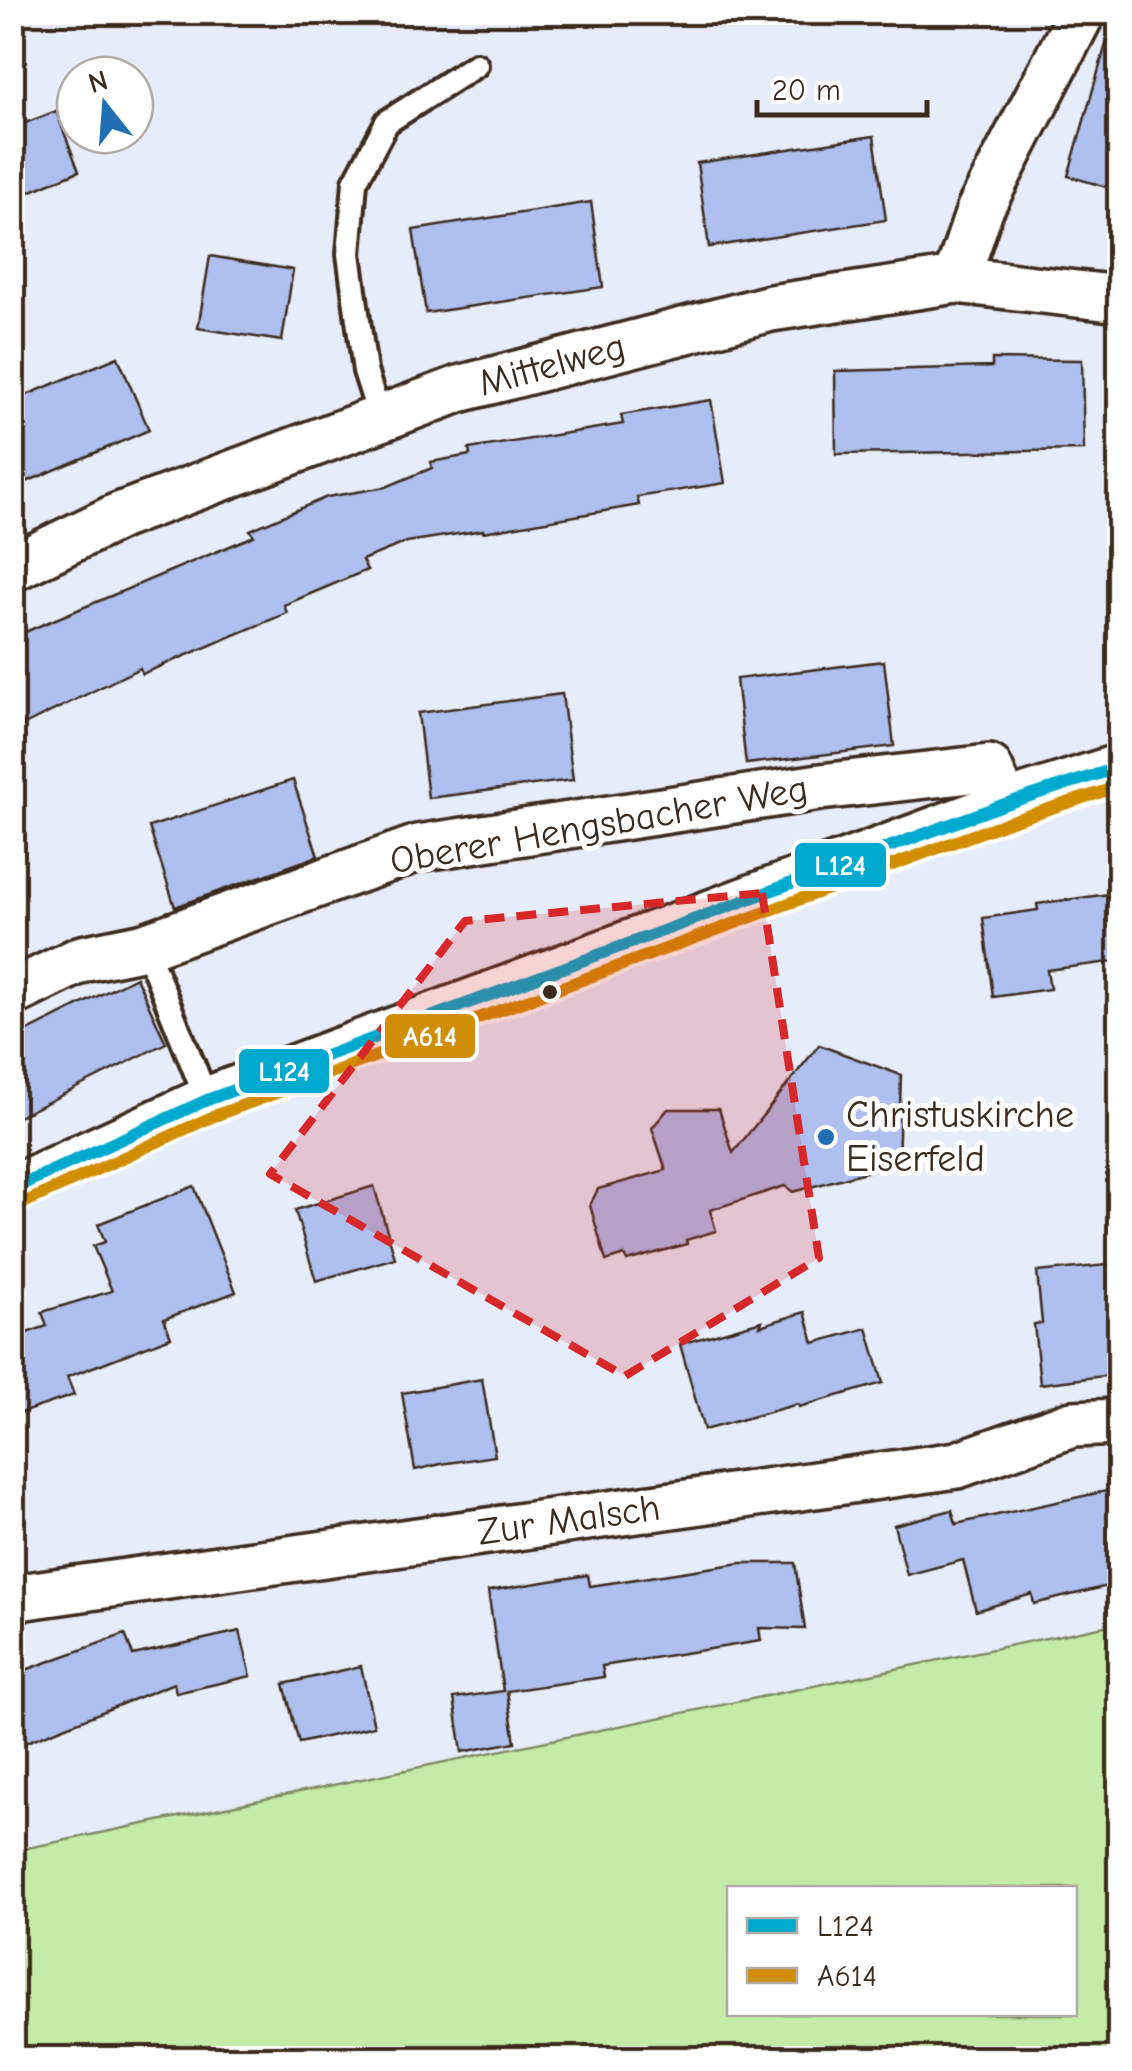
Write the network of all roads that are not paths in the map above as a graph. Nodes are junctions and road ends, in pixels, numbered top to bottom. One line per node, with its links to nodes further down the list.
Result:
1 (1082, 12): 3 (street)
2 (476, 64): 5 (lane)
3 (956, 280): 4 (street, Mittelweg); 5 (street, Mittelweg)
4 (1120, 299)
5 (380, 418): 6 (street, Mittelweg)
6 (12, 568)
7 (1120, 767): 8 (street)
8 (1004, 804): 9 (street, Oberer Hengsbacher Weg); 11 (street)
9 (145, 946): 10 (street, Oberer Hengsbacher Weg); 11 (lane)
10 (12, 993)
11 (206, 1100): 12 (street)
12 (12, 1189)
13 (1120, 1422): 14 (street, Zur Malsch)
14 (12, 1598)

